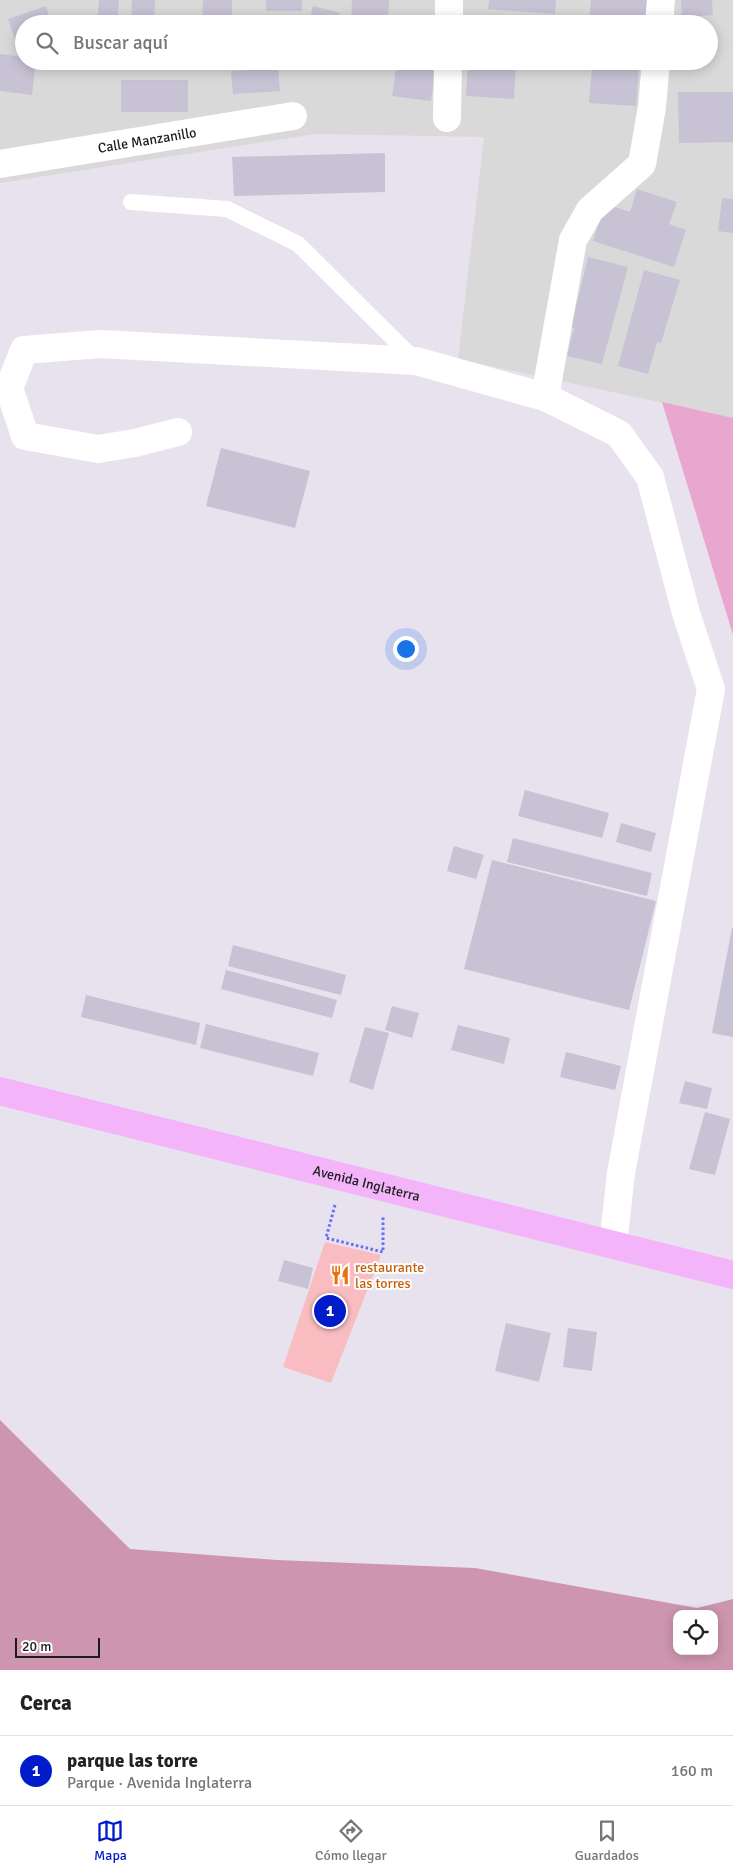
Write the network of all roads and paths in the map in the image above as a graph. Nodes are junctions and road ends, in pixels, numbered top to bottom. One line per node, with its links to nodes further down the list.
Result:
1 (449, 0): 3 (street)
2 (661, 0): 4 (street)
3 (449, 15)
4 (660, 15)
5 (448, 70): 8 (street)
6 (655, 70): 12 (street)
7 (293, 116): 9 (street, Calle Manzanillo)
8 (447, 118)
9 (0, 164)
10 (131, 202): 11 (lane)
11 (416, 361): 12 (street); 13 (street)
12 (545, 397): 14 (street)
13 (178, 432)
14 (722, 689): 18 (street)
15 (0, 1091): 16 (main road, Avenida Inglaterra)
16 (342, 1175): 17 (main road, Avenida Inglaterra); 17 (path)
17 (383, 1186): 18 (main road, Avenida Inglaterra)
18 (613, 1246): 19 (main road, Avenida Inglaterra)
19 (733, 1275)

